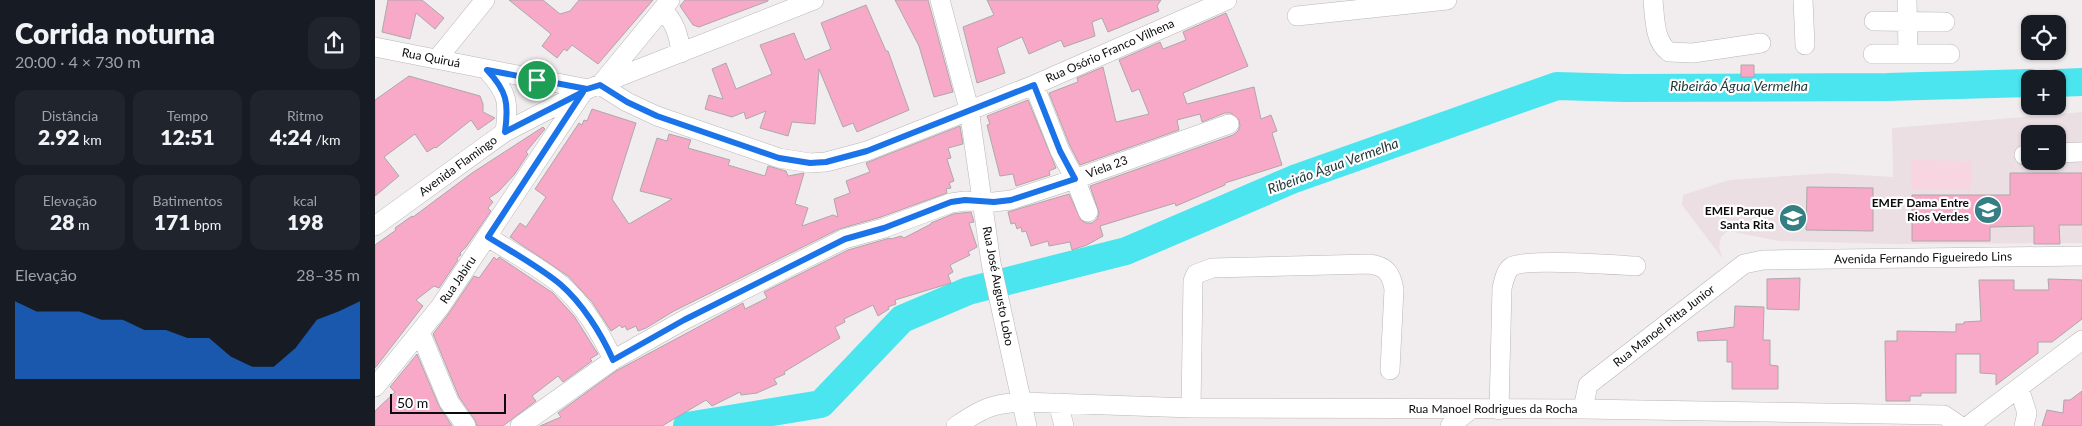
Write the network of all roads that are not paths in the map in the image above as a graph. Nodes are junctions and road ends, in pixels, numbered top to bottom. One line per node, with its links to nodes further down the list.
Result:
1 (485, 0): 21 (street)
2 (814, 0): 17 (street, Avenida Flamingo)
3 (940, 0): 25 (street, Rua José Augusto Lobo)
4 (1227, 0): 23 (street, Rua Osório Franco Vilhena)
5 (1447, 0): 10 (street)
6 (1653, 0): 14 (street)
7 (1803, 0): 15 (street)
8 (1907, 0): 12 (street)
9 (666, 5): 17 (street); 24 (street, Rua Jabiru)
10 (1297, 16)
11 (1874, 21): 12 (street)
12 (1907, 22): 13 (street); 18 (street)
13 (1945, 22)
14 (1761, 43)
15 (1805, 45)
16 (375, 47): 21 (street, Rua Quiruá)
17 (681, 53): 24 (street, Avenida Flamingo)
18 (1908, 53): 19 (street); 20 (street)
19 (1873, 54)
20 (1950, 54)
21 (437, 59): 22 (street, Rua Quiruá)
22 (487, 70): 24 (street, Rua Quiruá); 27 (street)
23 (1034, 85): 25 (street, Rua Osório Franco Vilhena); 30 (street)
24 (590, 89): 25 (street, Rua Osório Franco Vilhena); 27 (street, Avenida Flamingo); 34 (street, Rua Jabiru)
25 (969, 109): 31 (street, Rua José Augusto Lobo)
26 (1229, 124): 30 (street, Viela 23)
27 (505, 132): 33 (street, Avenida Flamingo)
28 (2082, 152): 29 (street)
29 (2066, 153)
30 (1075, 179): 31 (street, Viela 23); 32 (street)
31 (983, 201): 40 (street, Viela 23); 44 (street, Rua José Augusto Lobo)
32 (1088, 212)
33 (375, 226)
34 (488, 237): 38 (street, Rua Jabiru); 40 (street)
35 (2082, 256): 36 (street, Avenida Fernando Figueiredo Lins)
36 (1763, 260): 47 (street, Rua Manoel Pitta Junior)
37 (1637, 266): 49 (street)
38 (420, 332): 42 (street, Rua Jabiru); 50 (street)
39 (2082, 340): 43 (street)
40 (613, 360): 51 (street, Viela 23)
41 (1390, 370): 46 (street)
42 (375, 387)
43 (2019, 388): 57 (street); 58 (street)
44 (1022, 402): 45 (street, Rua Manoel Rodrigues da Rocha); 52 (street); 53 (street, Rua José Augusto Lobo)
45 (1058, 403): 46 (street, Rua Manoel Rodrigues da Rocha); 54 (street)
46 (1191, 408): 48 (street, Rua Manoel Rodrigues da Rocha)
47 (1583, 409): 49 (street, Rua Manoel Rodrigues da Rocha); 56 (street, Rua Manoel Rodrigues da Rocha)
48 (1470, 410): 49 (street, Rua Manoel Rodrigues da Rocha); 55 (street)
49 (1499, 410)
50 (466, 426)
51 (520, 426)
52 (956, 426)
53 (1027, 426)
54 (1064, 426)
55 (1450, 426)
56 (1960, 426)
57 (1969, 426)
58 (2024, 426)

